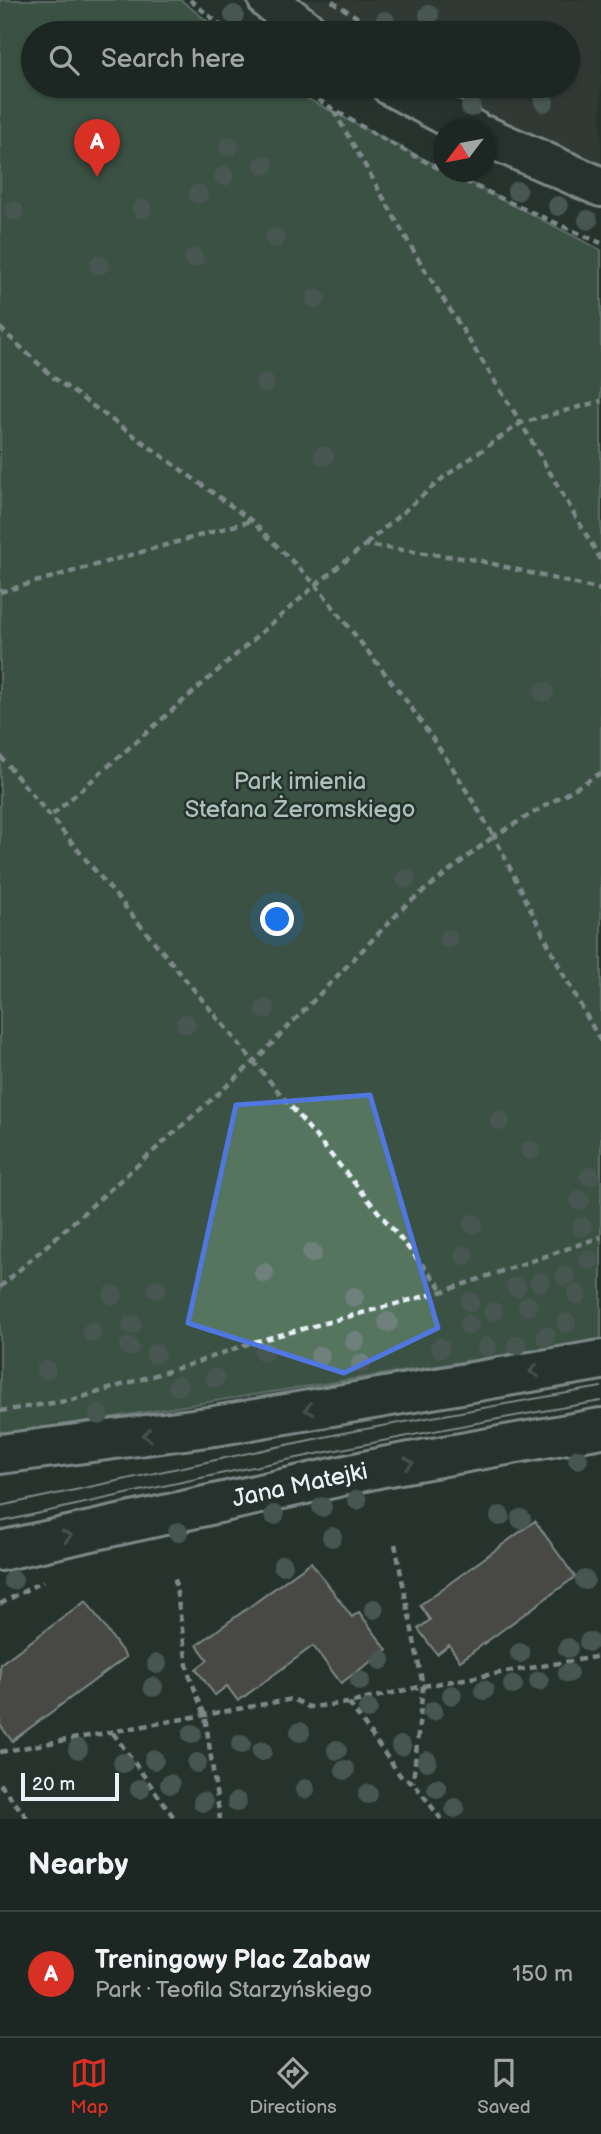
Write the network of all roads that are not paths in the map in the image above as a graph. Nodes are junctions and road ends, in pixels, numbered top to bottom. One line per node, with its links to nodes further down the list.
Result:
1 (268, 0): 2 (street)
2 (295, 21)
3 (413, 98): 4 (street)
4 (452, 119)
5 (496, 141): 6 (street)
6 (601, 187)
7 (601, 1360): 9 (street, one-way to 9)
8 (601, 1428): 10 (street, Jana Matejki, one-way to 8)
9 (0, 1454)
10 (0, 1551)

